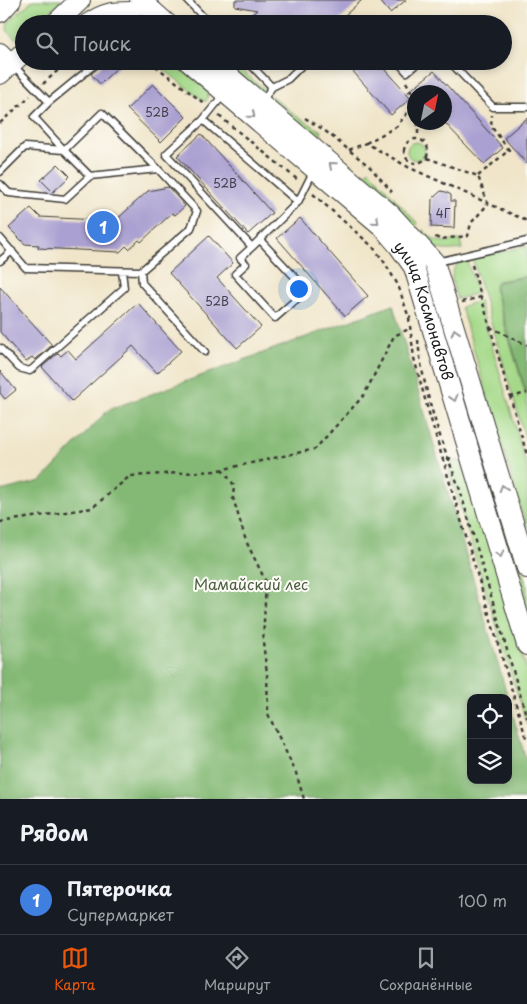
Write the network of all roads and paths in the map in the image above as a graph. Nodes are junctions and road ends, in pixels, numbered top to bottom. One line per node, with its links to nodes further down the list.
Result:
1 (11, 0): 5 (main road)
2 (80, 0): 6 (main road)
3 (187, 0): 9 (lane)
4 (136, 6): 7 (main road); 8 (main road)
5 (0, 12)
6 (64, 15)
7 (104, 15)
8 (152, 15)
9 (201, 15)
10 (21, 70): 23 (lane)
11 (88, 70): 23 (lane)
12 (161, 70): 26 (path)
13 (199, 70): 21 (main road, улица Космонавтов)
14 (226, 70): 22 (main road, улица Космонавтов)
15 (252, 70): 22 (lane)
16 (297, 70): 22 (lane)
17 (409, 70): 19 (lane)
18 (458, 70): 24 (lane)
19 (407, 72): 20 (path)
20 (408, 85)
21 (225, 92): 26 (lane); 43 (main road, улица Космонавтов, one-way to 43)
22 (266, 95): 57 (main road, улица Космонавтов, one-way to 22)
23 (49, 102): 34 (lane)
24 (493, 107): 25 (lane); 42 (path)
25 (527, 107)
26 (211, 109): 29 (lane); 43 (path)
27 (407, 113): 33 (path)
28 (304, 118): 35 (path)
29 (204, 120): 46 (lane); 53 (lane)
30 (418, 130): 31 (path)
31 (418, 138): 36 (path); 37 (path)
32 (258, 142): 43 (path)
33 (366, 143): 35 (path); 38 (path)
34 (64, 150): 39 (lane); 40 (lane); 41 (lane)
35 (349, 150): 45 (path)
36 (427, 158): 37 (path); 42 (path)
37 (410, 162): 38 (path)
38 (408, 167): 47 (path)
39 (158, 169): 41 (lane); 59 (lane)
40 (0, 172)
41 (90, 176): 44 (lane)
42 (478, 176): 47 (path)
43 (310, 180): 46 (lane); 57 (main road, улица Космонавтов, one-way to 57); 62 (path)
44 (0, 184)
45 (396, 197)
46 (298, 202): 51 (lane)
47 (488, 204): 48 (path); 49 (path)
48 (527, 221)
49 (428, 231)
50 (0, 238): 54 (lane)
51 (260, 240): 53 (lane); 53 (lane)
52 (527, 240): 55 (lane)
53 (252, 248)
54 (12, 251): 56 (lane); 58 (lane)
55 (468, 254): 57 (lane); 60 (path)
56 (0, 261)
57 (424, 265): 61 (main road, улица Космонавтов); 62 (main road, улица Космонавтов)
58 (122, 271): 59 (lane); 67 (lane)
59 (141, 271): 68 (lane)
60 (481, 297): 61 (path); 63 (path)
61 (447, 306): 80 (main road, улица Космонавтов, one-way to 61)
62 (419, 315): 64 (path); 81 (main road, улица Космонавтов, one-way to 81)
63 (490, 327): 66 (path); 70 (path)
64 (412, 328): 71 (path); 78 (path)
65 (417, 332): 72 (path)
66 (527, 345)
67 (0, 348)
68 (205, 352)
69 (527, 393): 70 (path)
70 (510, 398): 75 (path)
71 (426, 403): 72 (path); 77 (path)
72 (430, 404): 73 (path); 76 (path)
73 (438, 405)
74 (450, 446): 76 (path)
75 (527, 455)
76 (449, 461): 77 (path); 82 (path)
77 (445, 468): 83 (path)
78 (222, 469): 79 (path); 84 (path)
79 (0, 522)
80 (527, 568)
81 (527, 645)
82 (527, 718)
83 (527, 741)
84 (304, 799)

